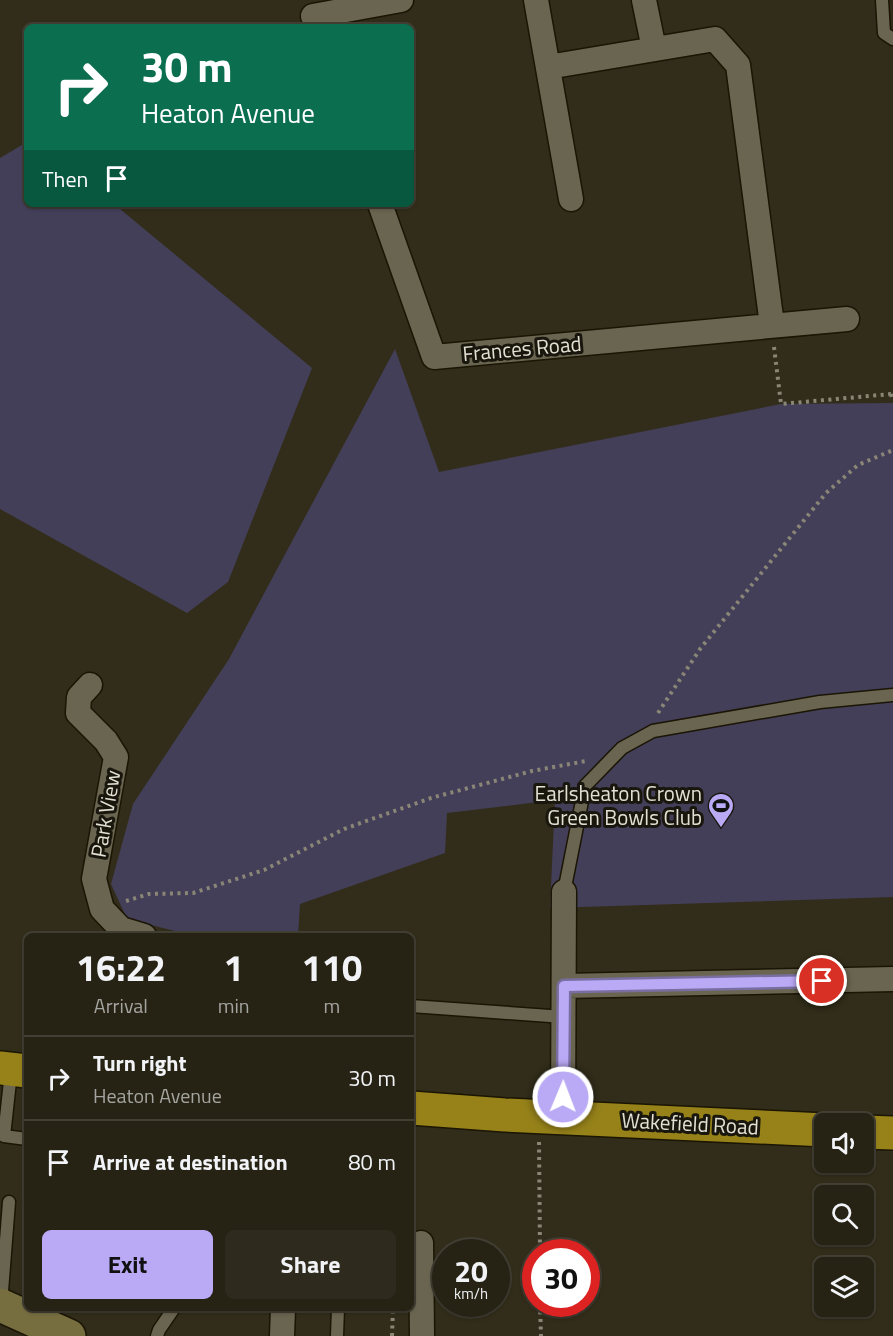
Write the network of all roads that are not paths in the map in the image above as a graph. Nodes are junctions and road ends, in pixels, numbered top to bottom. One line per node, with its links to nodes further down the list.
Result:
1 (401, 0): 5 (street)
2 (536, 0): 8 (street)
3 (644, 0): 7 (street)
4 (882, 0): 6 (lane)
5 (316, 24)
6 (893, 39)
7 (654, 49): 8 (street); 12 (street)
8 (548, 68): 9 (street)
9 (571, 199)
10 (381, 207): 12 (street, Frances Road)
11 (847, 319): 12 (street, Frances Road)
12 (772, 326)
13 (90, 685): 16 (street, Park View)
14 (893, 695): 15 (lane)
15 (564, 892): 18 (street)
16 (134, 933)
17 (893, 980): 18 (street)
18 (564, 986): 20 (street)
19 (414, 1006): 20 (lane)
20 (564, 1017): 23 (street)
21 (13, 1069): 27 (lane)
22 (414, 1108): 23 (highway, Wakefield Road)
23 (551, 1116): 24 (highway, Wakefield Road)
24 (814, 1129)
25 (874, 1132): 26 (highway)
26 (893, 1133)
27 (24, 1139)
28 (9, 1202): 30 (lane)
29 (421, 1243): 38 (street)
30 (1, 1305): 34 (street)
31 (172, 1311): 35 (lane)
32 (283, 1311): 36 (street)
33 (338, 1311): 37 (lane)
34 (69, 1336)
35 (157, 1336)
36 (282, 1336)
37 (337, 1336)
38 (422, 1336)

